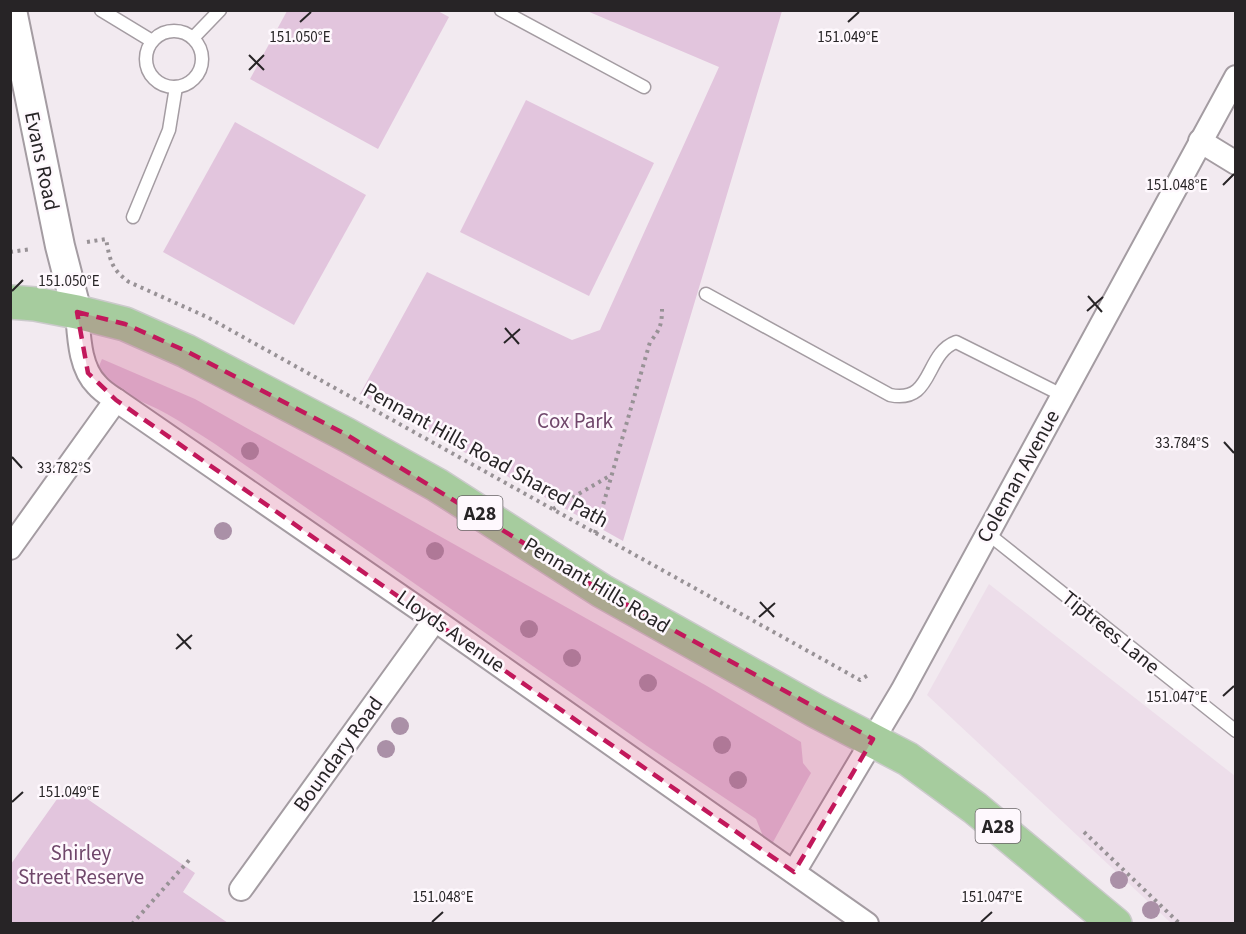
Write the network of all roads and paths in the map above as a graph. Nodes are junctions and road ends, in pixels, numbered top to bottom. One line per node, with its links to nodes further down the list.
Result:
1 (12, 10): 17 (street, Evans Road)
2 (101, 10): 6 (lane)
3 (219, 10): 5 (lane)
4 (501, 10): 9 (lane)
5 (193, 38): 6 (lane); 8 (lane)
6 (152, 41): 8 (lane)
7 (1236, 76): 10 (street, Coleman Avenue)
8 (176, 87): 12 (lane)
9 (644, 87)
10 (1200, 141): 11 (street); 18 (street, Coleman Avenue)
11 (1236, 163)
12 (133, 217)
13 (106, 239): 21 (path, Pennant Hills Road Shared Path)
14 (706, 294): 18 (lane)
15 (10, 302): 17 (highway, Pennant Hills Road / A28)
16 (662, 309): 20 (path)
17 (77, 312): 19 (street, Lloyds Avenue); 28 (highway, Pennant Hills Road / A28)
18 (1062, 394): 23 (street, Coleman Avenue)
19 (116, 400): 24 (street); 25 (street, Lloyds Avenue)
20 (612, 474): 21 (path); 22 (path)
21 (552, 509): 22 (path, Pennant Hills Road Shared Path)
22 (595, 533): 26 (path, Pennant Hills Road Shared Path)
23 (987, 533): 27 (lane, Tiptrees Lane); 28 (street, Coleman Avenue)
24 (10, 548)
25 (435, 620): 31 (street, Lloyds Avenue); 32 (street, Boundary Road)
26 (870, 674)
27 (1236, 731)
28 (873, 740): 31 (street, Coleman Avenue); 33 (highway, Pennant Hills Road / A28)
29 (1084, 832): 36 (path)
30 (191, 858): 34 (path)
31 (794, 872): 35 (street, Lloyds Avenue)
32 (241, 889)
33 (1104, 918)
34 (132, 924)
35 (867, 924)
36 (1180, 924)

